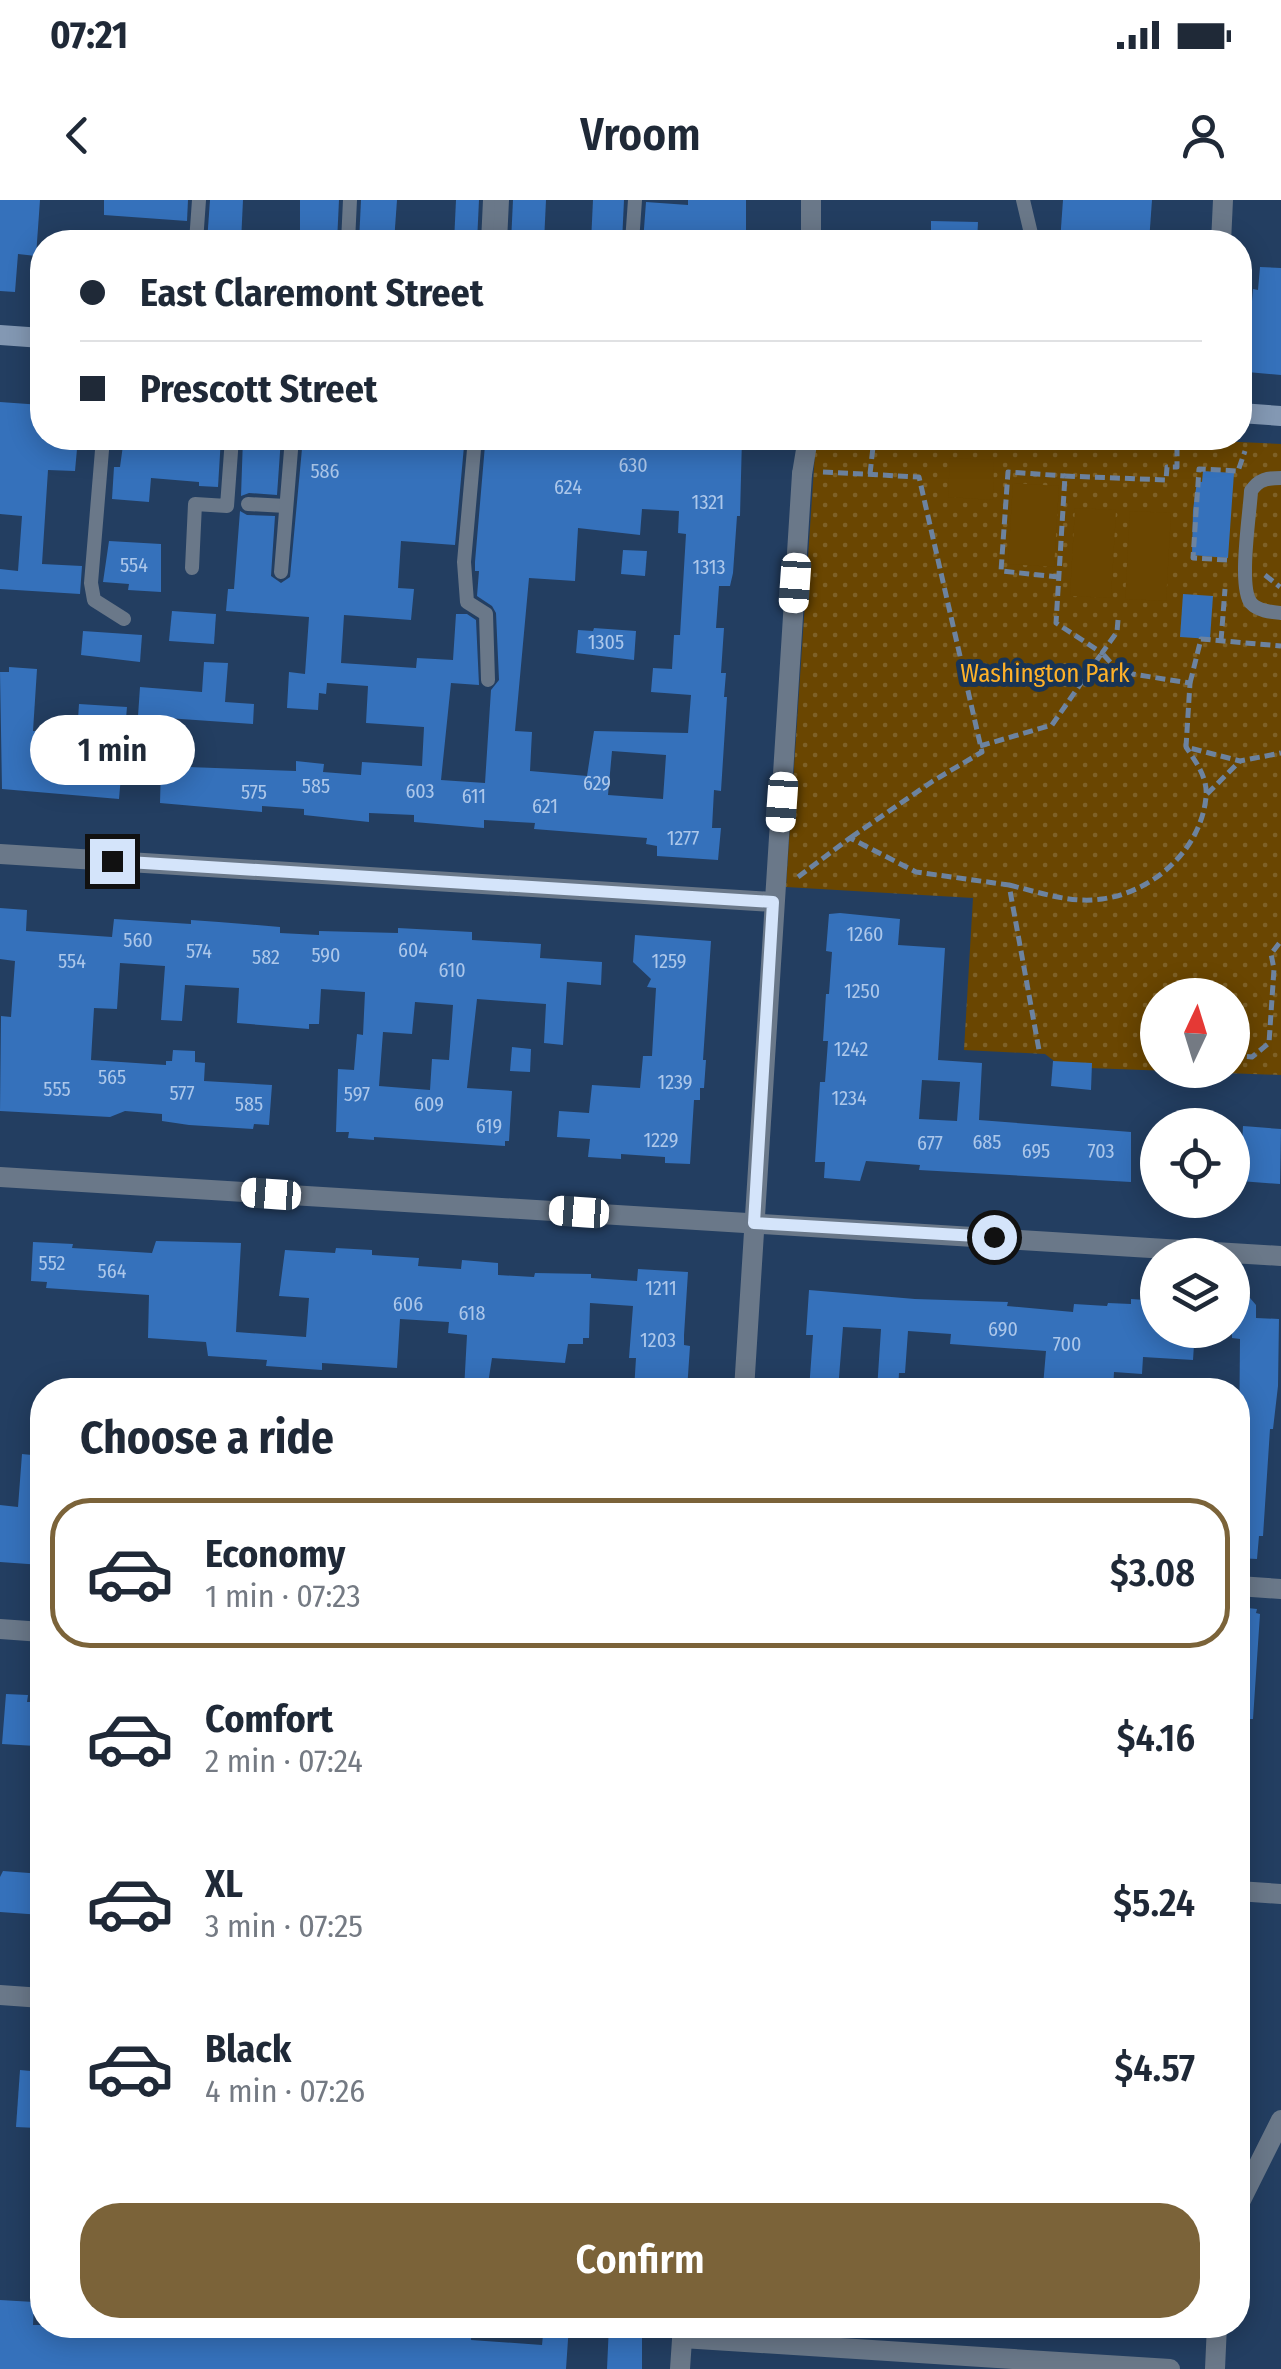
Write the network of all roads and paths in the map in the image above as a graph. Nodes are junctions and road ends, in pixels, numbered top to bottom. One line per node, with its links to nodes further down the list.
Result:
1 (199, 200): 10 (lane)
2 (350, 200): 11 (lane)
3 (359, 200): 12 (lane)
4 (490, 200): 13 (lane)
5 (502, 200): 14 (lane)
6 (635, 200): 15 (lane)
7 (811, 200): 16 (street)
8 (1023, 200): 17 (lane)
9 (1223, 200): 18 (street)
10 (197, 230)
11 (349, 230)
12 (358, 230)
13 (489, 230)
14 (501, 230)
15 (633, 230)
16 (810, 230)
17 (1030, 230)
18 (1222, 230)
19 (0, 335): 20 (main road)
20 (30, 337)
21 (1252, 413): 22 (main road)
22 (1281, 416)
23 (101, 450): 43 (lane)
24 (231, 450): 37 (lane)
25 (291, 450): 36 (lane)
26 (474, 450): 48 (lane)
27 (809, 450): 31 (street)
28 (873, 450): 32 (path)
29 (1177, 450): 33 (path)
30 (1245, 451): 45 (path)
31 (812, 473): 32 (path); 59 (street)
32 (870, 474): 50 (path)
33 (1065, 476): 40 (path); 40 (path)
34 (1281, 478): 42 (lane)
35 (248, 504): 36 (lane)
36 (286, 506): 39 (lane)
37 (192, 568)
38 (1254, 568): 41 (path)
39 (282, 572)
40 (1059, 577): 47 (path)
41 (1280, 587)
42 (1281, 613)
43 (124, 620)
44 (1118, 620): 47 (path)
45 (1221, 641): 46 (path); 49 (path)
46 (1281, 646)
47 (1102, 652): 49 (path); 50 (path)
48 (488, 680)
49 (1190, 683): 51 (path)
50 (980, 746): 55 (path)
51 (1186, 747): 53 (path); 54 (path)
52 (1281, 753): 53 (path)
53 (1240, 761): 54 (path)
54 (1207, 794): 58 (path)
55 (850, 838): 57 (path); 58 (path)
56 (0, 854): 59 (street)
57 (798, 877)
58 (1009, 885): 61 (path)
59 (773, 902): 64 (street)
60 (1281, 941): 62 (path)
61 (1039, 1050)
62 (1250, 1057)
63 (0, 1176): 64 (street)
64 (754, 1223): 65 (street); 66 (street)
65 (1281, 1256)
66 (745, 1378)
67 (1250, 1587): 68 (street)
68 (1281, 1588)
69 (0, 1629): 70 (street)
70 (30, 1631)
71 (1250, 1892): 72 (street)
72 (1281, 1894)
73 (0, 1995): 74 (street)
74 (30, 1997)
75 (1281, 2120): 76 (street)
76 (1250, 2182)
77 (683, 2338): 81 (street)
78 (729, 2338): 80 (street)
79 (1217, 2338): 83 (street)
80 (898, 2360): 82 (street)
81 (680, 2369)
82 (1170, 2369)
83 (1215, 2369)

